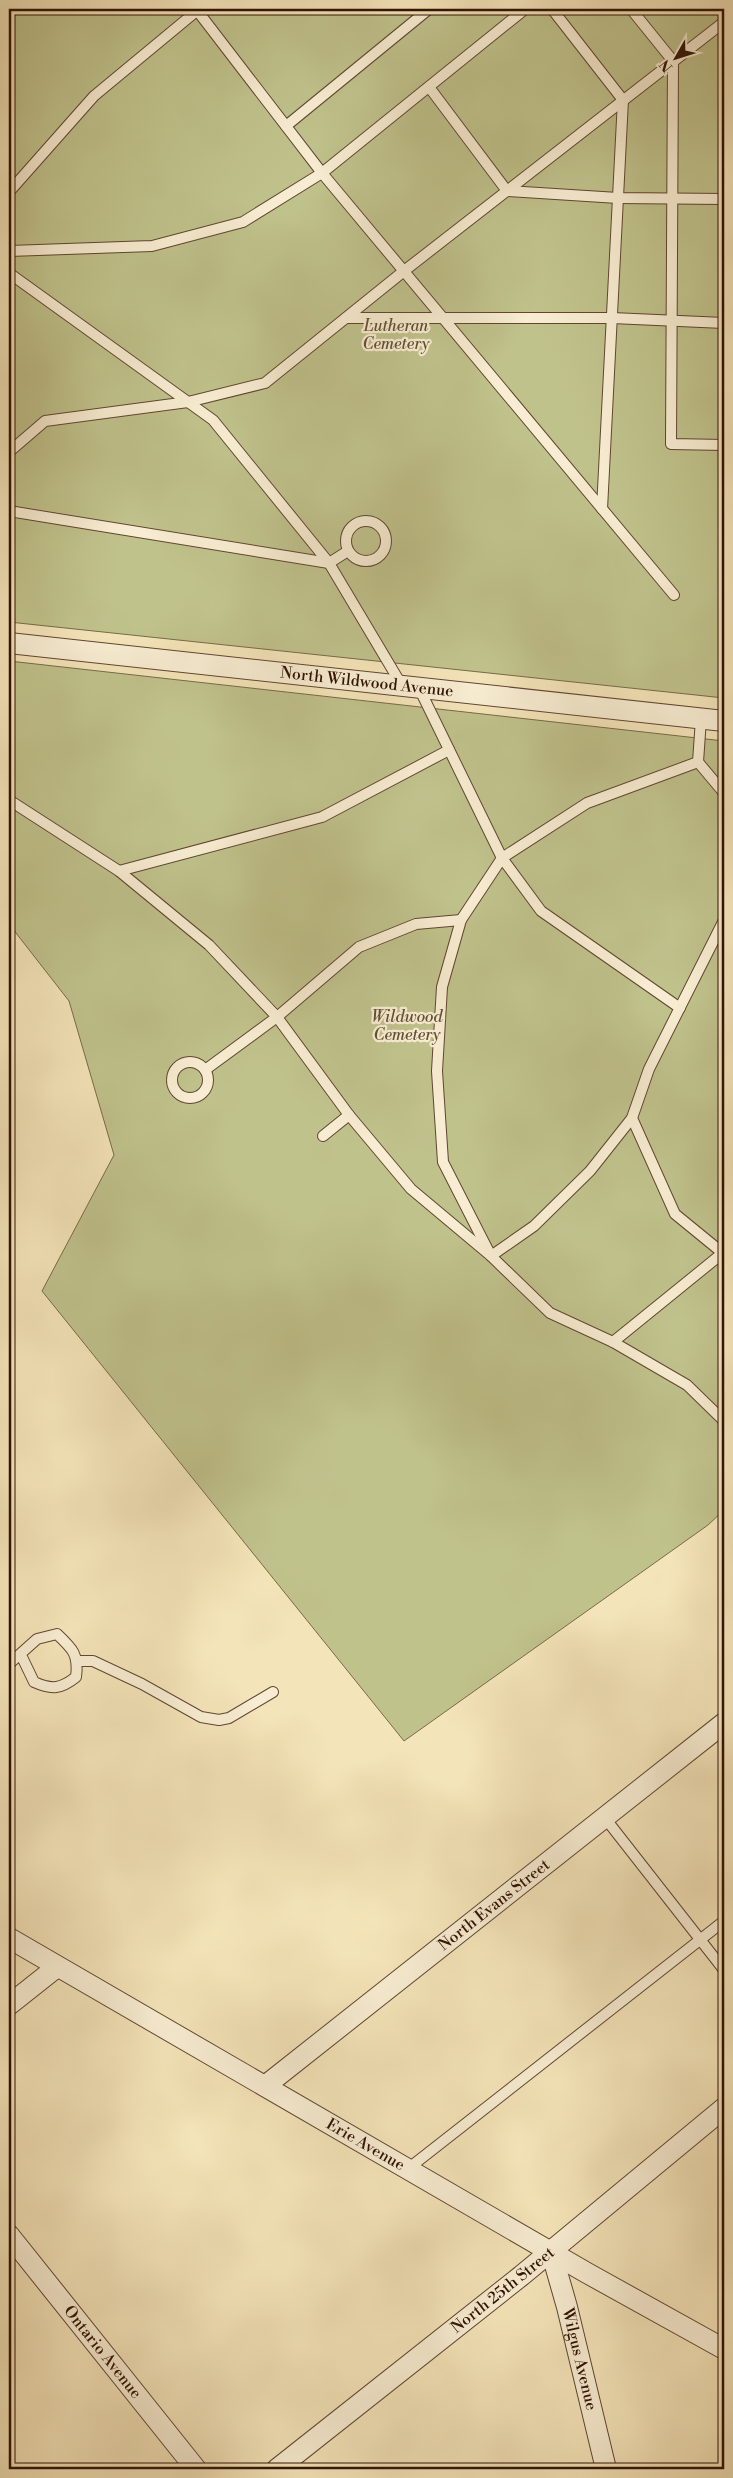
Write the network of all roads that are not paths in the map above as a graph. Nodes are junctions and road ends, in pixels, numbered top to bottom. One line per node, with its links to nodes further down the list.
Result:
1 (197, 9): 10 (lane); 13 (lane)
2 (429, 9): 10 (lane)
3 (525, 9): 8 (lane)
4 (552, 9): 9 (lane)
5 (631, 9): 7 (lane)
6 (724, 22): 7 (lane)
7 (673, 61): 9 (lane); 14 (lane)
8 (428, 87): 11 (lane); 12 (lane)
9 (624, 100): 12 (lane); 15 (lane)
10 (286, 126): 11 (lane)
11 (322, 173): 17 (lane); 18 (lane)
12 (507, 191): 15 (lane); 18 (lane)
13 (9, 192)
14 (673, 197): 15 (lane); 16 (lane); 23 (lane)
15 (618, 198): 22 (lane)
16 (724, 199)
17 (9, 251)
18 (404, 271): 20 (lane); 21 (lane)
19 (9, 273): 25 (lane)
20 (442, 316): 21 (lane); 22 (lane); 28 (lane)
21 (346, 318): 25 (lane)
22 (612, 318): 23 (lane); 28 (lane)
23 (672, 321): 24 (lane); 26 (lane)
24 (724, 323)
25 (188, 402): 27 (lane); 31 (lane)
26 (724, 445)
27 (9, 452)
28 (602, 509): 32 (lane)
29 (9, 511): 31 (lane)
30 (348, 551): 30 (lane); 31 (lane)
31 (329, 563): 34 (lane)
32 (674, 595)
33 (9, 643): 34 (street, North Wildwood Avenue)
34 (409, 685): 35 (street, North Wildwood Avenue); 37 (lane)
35 (701, 718): 36 (street, North Wildwood Avenue); 38 (lane)
36 (724, 721)
37 (449, 750): 41 (lane); 42 (lane)
38 (698, 762): 39 (lane); 41 (lane)
39 (724, 793)
40 (9, 800): 42 (lane)
41 (502, 858): 43 (lane); 45 (lane)
42 (119, 871): 46 (lane)
43 (461, 920): 46 (lane); 52 (lane)
44 (724, 920): 45 (lane)
45 (680, 1008): 49 (lane)
46 (277, 1017): 47 (lane); 48 (lane)
47 (204, 1070)
48 (349, 1115): 50 (lane); 52 (lane)
49 (632, 1118): 51 (lane); 52 (lane)
50 (322, 1136)
51 (724, 1253): 53 (lane)
52 (491, 1256): 53 (lane)
53 (613, 1342): 54 (lane)
54 (724, 1421)
55 (21, 1655): 56 (lane); 56 (lane); 57 (lane)
56 (78, 1661): 58 (lane)
57 (9, 1664)
58 (273, 1692)
59 (724, 1723): 60 (street, North Evans Street)
60 (605, 1818): 63 (lane); 67 (street, North Evans Street)
61 (724, 1921): 63 (lane)
62 (9, 1938): 64 (street, Erie Avenue)
63 (700, 1940): 65 (lane); 69 (lane)
64 (57, 1967): 66 (street); 67 (street, Erie Avenue)
65 (724, 1970)
66 (9, 2005)
67 (265, 2086): 69 (street, Erie Avenue)
68 (724, 2108): 71 (street, North 25th Street)
69 (409, 2168): 71 (street, Erie Avenue)
70 (9, 2235): 73 (street, Ontario Avenue)
71 (551, 2251): 72 (street, Erie Avenue); 74 (street, North 25th Street); 75 (street, Wilgus Avenue)
72 (724, 2349)
73 (196, 2469)
74 (277, 2469)
75 (606, 2469)

